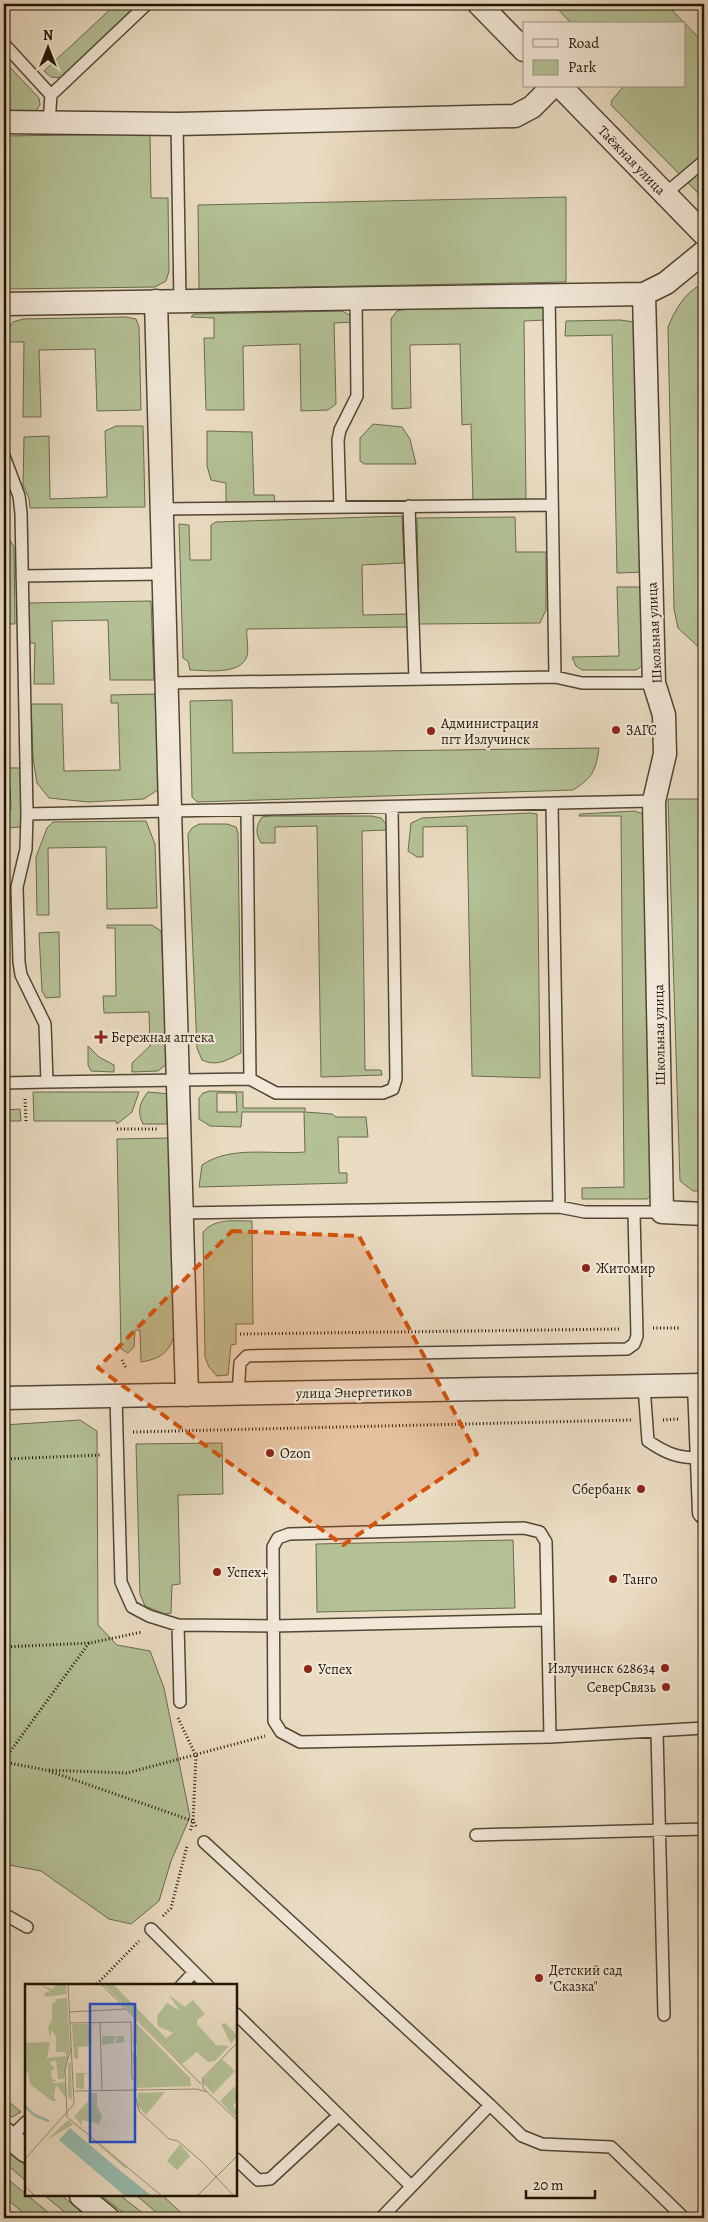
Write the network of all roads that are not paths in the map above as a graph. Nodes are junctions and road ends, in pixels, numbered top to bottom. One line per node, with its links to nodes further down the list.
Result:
1 (147, 4): 7 (lane)
2 (479, 4): 4 (street)
3 (4, 44): 7 (lane)
4 (523, 49)
5 (551, 88): 10 (street)
6 (562, 88): 12 (street, Таёжная улица)
7 (50, 95): 9 (lane)
8 (4, 122): 9 (street)
9 (49, 122): 10 (street)
10 (177, 124): 19 (lane)
11 (704, 161): 12 (lane)
12 (665, 194): 13 (street, Таёжная улица)
13 (704, 234)
14 (704, 252): 15 (street)
15 (644, 294): 16 (street); 31 (street, Школьная улица)
16 (549, 295): 17 (street); 22 (lane)
17 (356, 298): 19 (street); 24 (lane)
18 (156, 301): 19 (street); 20 (street); 25 (street)
19 (180, 301)
20 (4, 304)
21 (4, 456): 27 (lane)
22 (552, 505): 23 (lane); 28 (lane)
23 (409, 506): 24 (lane); 29 (lane)
24 (340, 507): 25 (lane)
25 (161, 509): 26 (street)
26 (162, 574): 27 (lane); 30 (street)
27 (22, 576): 37 (lane)
28 (556, 677): 29 (lane); 31 (lane)
29 (415, 679): 30 (lane)
30 (167, 683): 36 (street)
31 (654, 683): 32 (street, Школьная улица)
32 (654, 801): 33 (lane); 43 (street, Школьная улица)
33 (552, 804): 34 (lane); 42 (lane)
34 (392, 808): 35 (lane); 39 (lane)
35 (247, 810): 36 (lane); 39 (lane)
36 (169, 812): 37 (lane); 38 (street)
37 (28, 814): 40 (lane)
38 (179, 1079): 39 (lane); 40 (lane); 44 (street)
39 (250, 1079)
40 (47, 1082): 41 (lane)
41 (4, 1083)
42 (559, 1207): 44 (lane); 45 (lane)
43 (662, 1212): 45 (lane); 46 (street)
44 (182, 1213): 49 (street)
45 (634, 1213): 50 (lane)
46 (704, 1214)
47 (702, 1385): 48 (street, улица Энергетиков); 53 (street)
48 (644, 1386): 50 (street, улица Энергетиков); 53 (lane)
49 (187, 1394): 50 (street, улица Энергетиков); 51 (street, улица Энергетиков)
50 (238, 1394)
51 (116, 1396): 52 (street, улица Энергетиков); 56 (lane)
52 (4, 1398)
53 (702, 1458): 54 (street)
54 (704, 1512)
55 (547, 1620): 57 (lane); 57 (lane); 61 (lane)
56 (178, 1625): 57 (lane); 58 (lane)
57 (273, 1626): 61 (lane)
58 (180, 1702)
59 (704, 1728): 60 (lane)
60 (657, 1732): 61 (lane); 63 (lane)
61 (550, 1737)
62 (704, 1829): 63 (lane)
63 (660, 1830): 64 (lane); 72 (lane)
64 (476, 1835)
65 (204, 1842): 74 (lane)
66 (4, 1914): 67 (lane)
67 (26, 1927)
68 (151, 1929): 69 (lane)
69 (194, 1972): 70 (lane); 71 (lane)
70 (183, 1984)
71 (206, 1984)
72 (664, 2014)
73 (238, 2016): 75 (lane)
74 (490, 2104): 79 (lane); 83 (lane)
75 (338, 2116): 78 (lane); 79 (lane)
76 (25, 2123): 77 (lane)
77 (13, 2140)
78 (238, 2161)
79 (411, 2186): 82 (lane)
80 (82, 2197): 81 (street)
81 (108, 2218)
82 (381, 2218)
83 (684, 2218)

